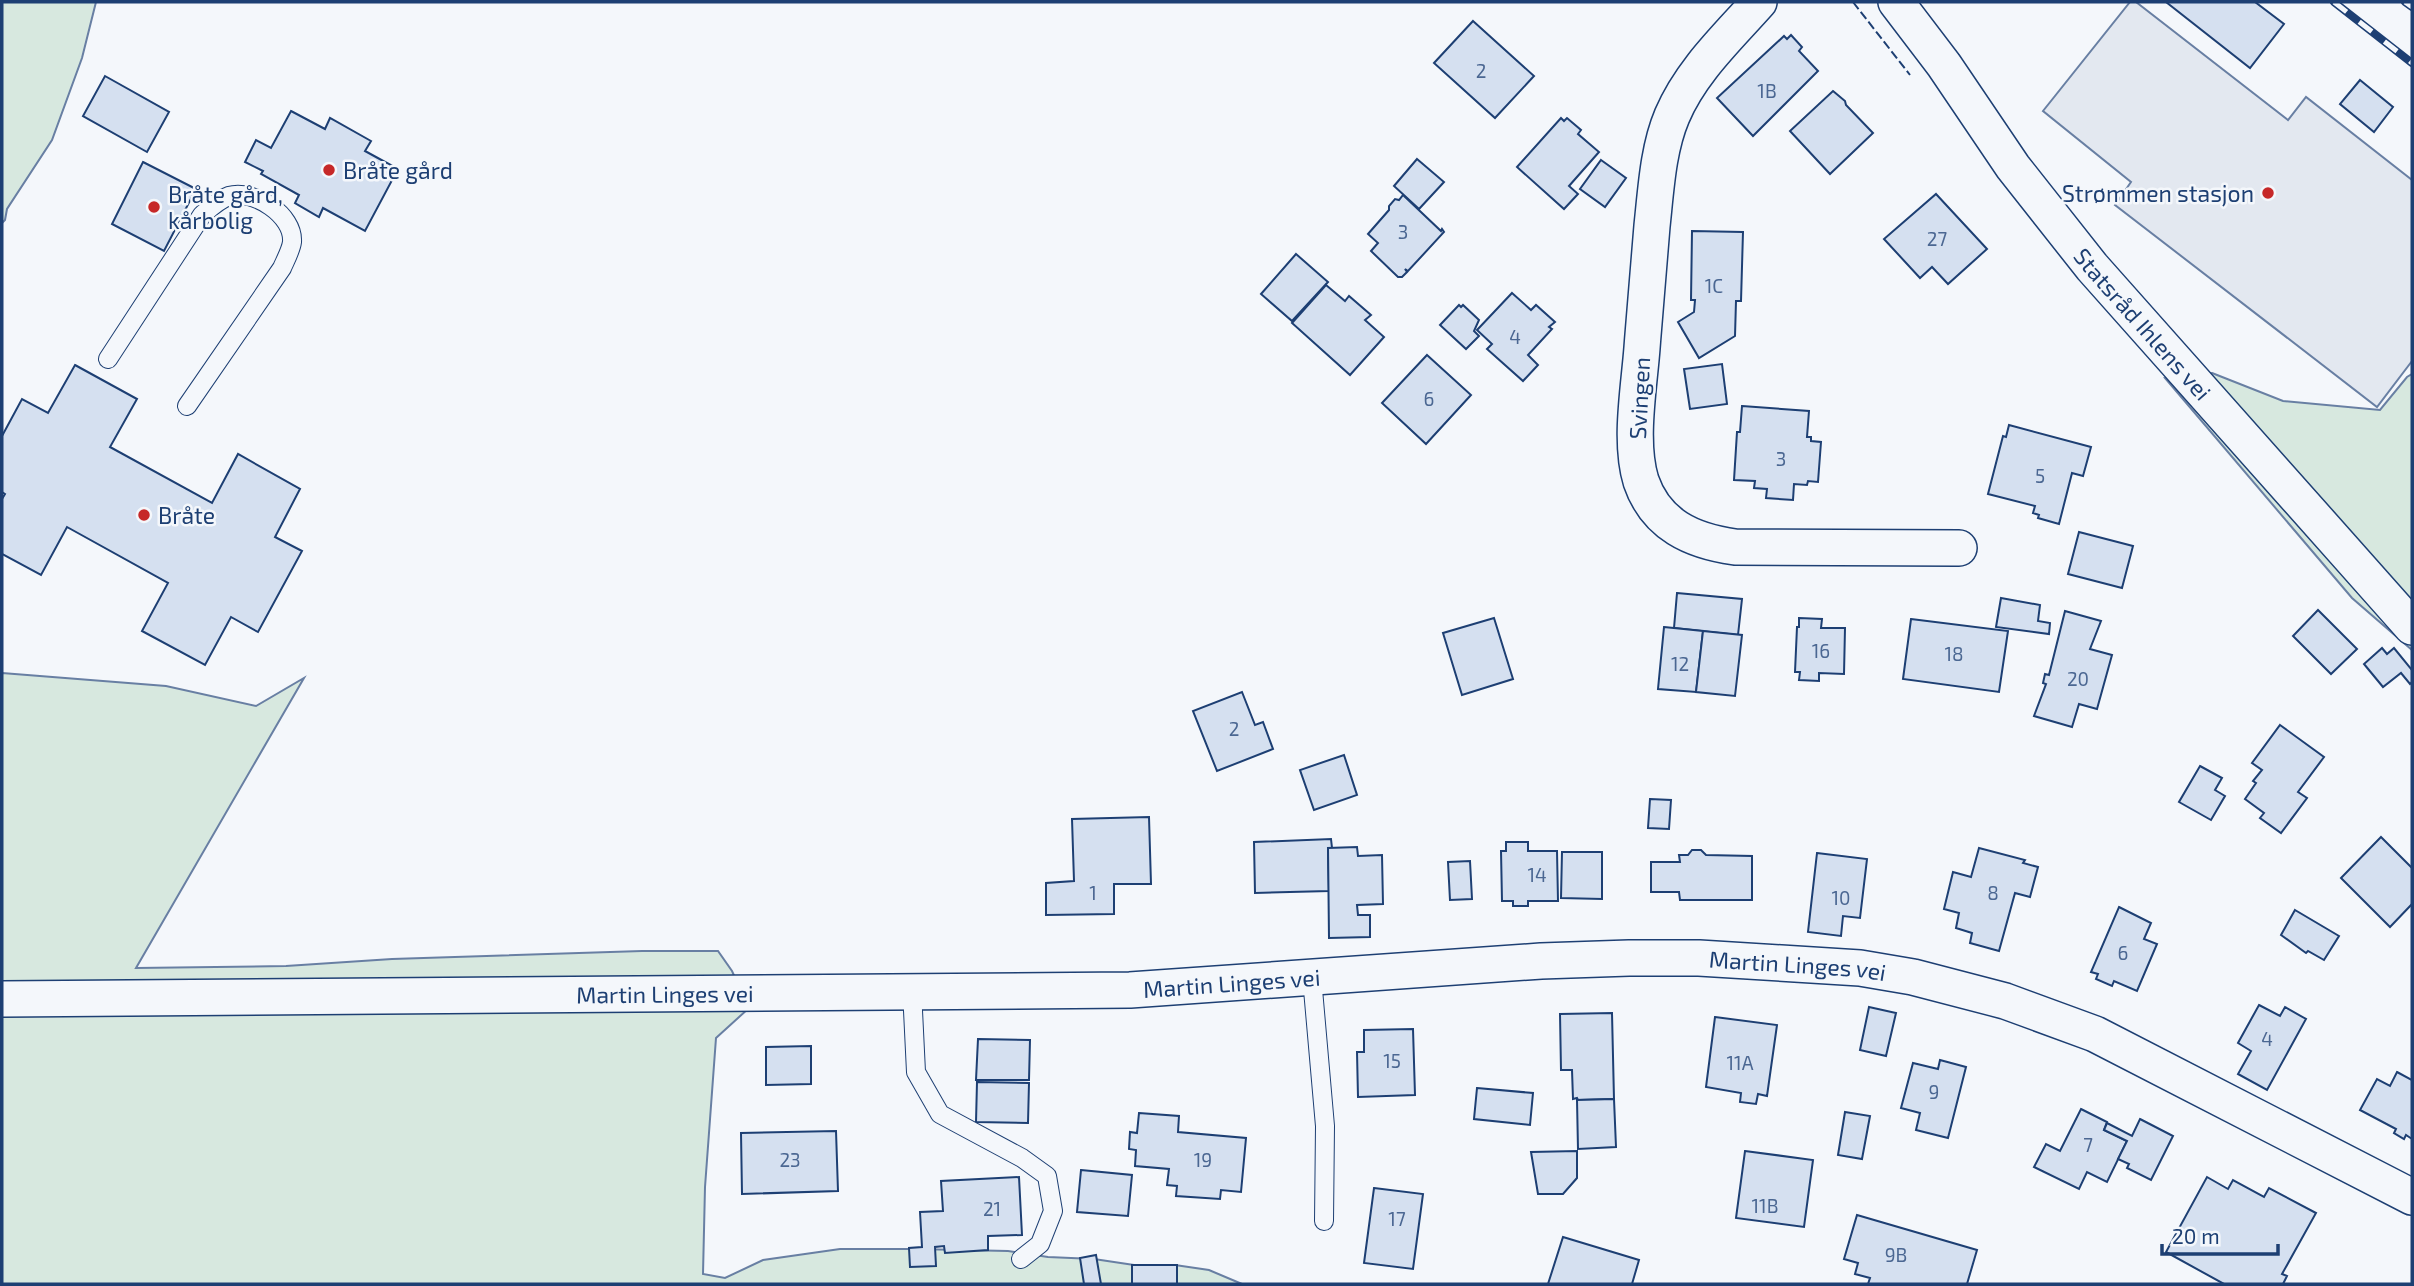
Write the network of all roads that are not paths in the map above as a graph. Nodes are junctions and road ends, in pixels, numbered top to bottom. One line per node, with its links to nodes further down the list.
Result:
1 (1759, 2): 5 (street, Svingen)
2 (1896, 2): 6 (street, Statsråd Ihlens vei)
3 (108, 359): 4 (lane)
4 (187, 406)
5 (1959, 548)
6 (2412, 627)
7 (1312, 978): 8 (street, Martin Linges vei); 10 (street, Martin Linges vei); 11 (lane)
8 (912, 990): 9 (street, Martin Linges vei); 12 (lane)
9 (2, 999)
10 (2412, 1197)
11 (1324, 1221)
12 (1021, 1259)

